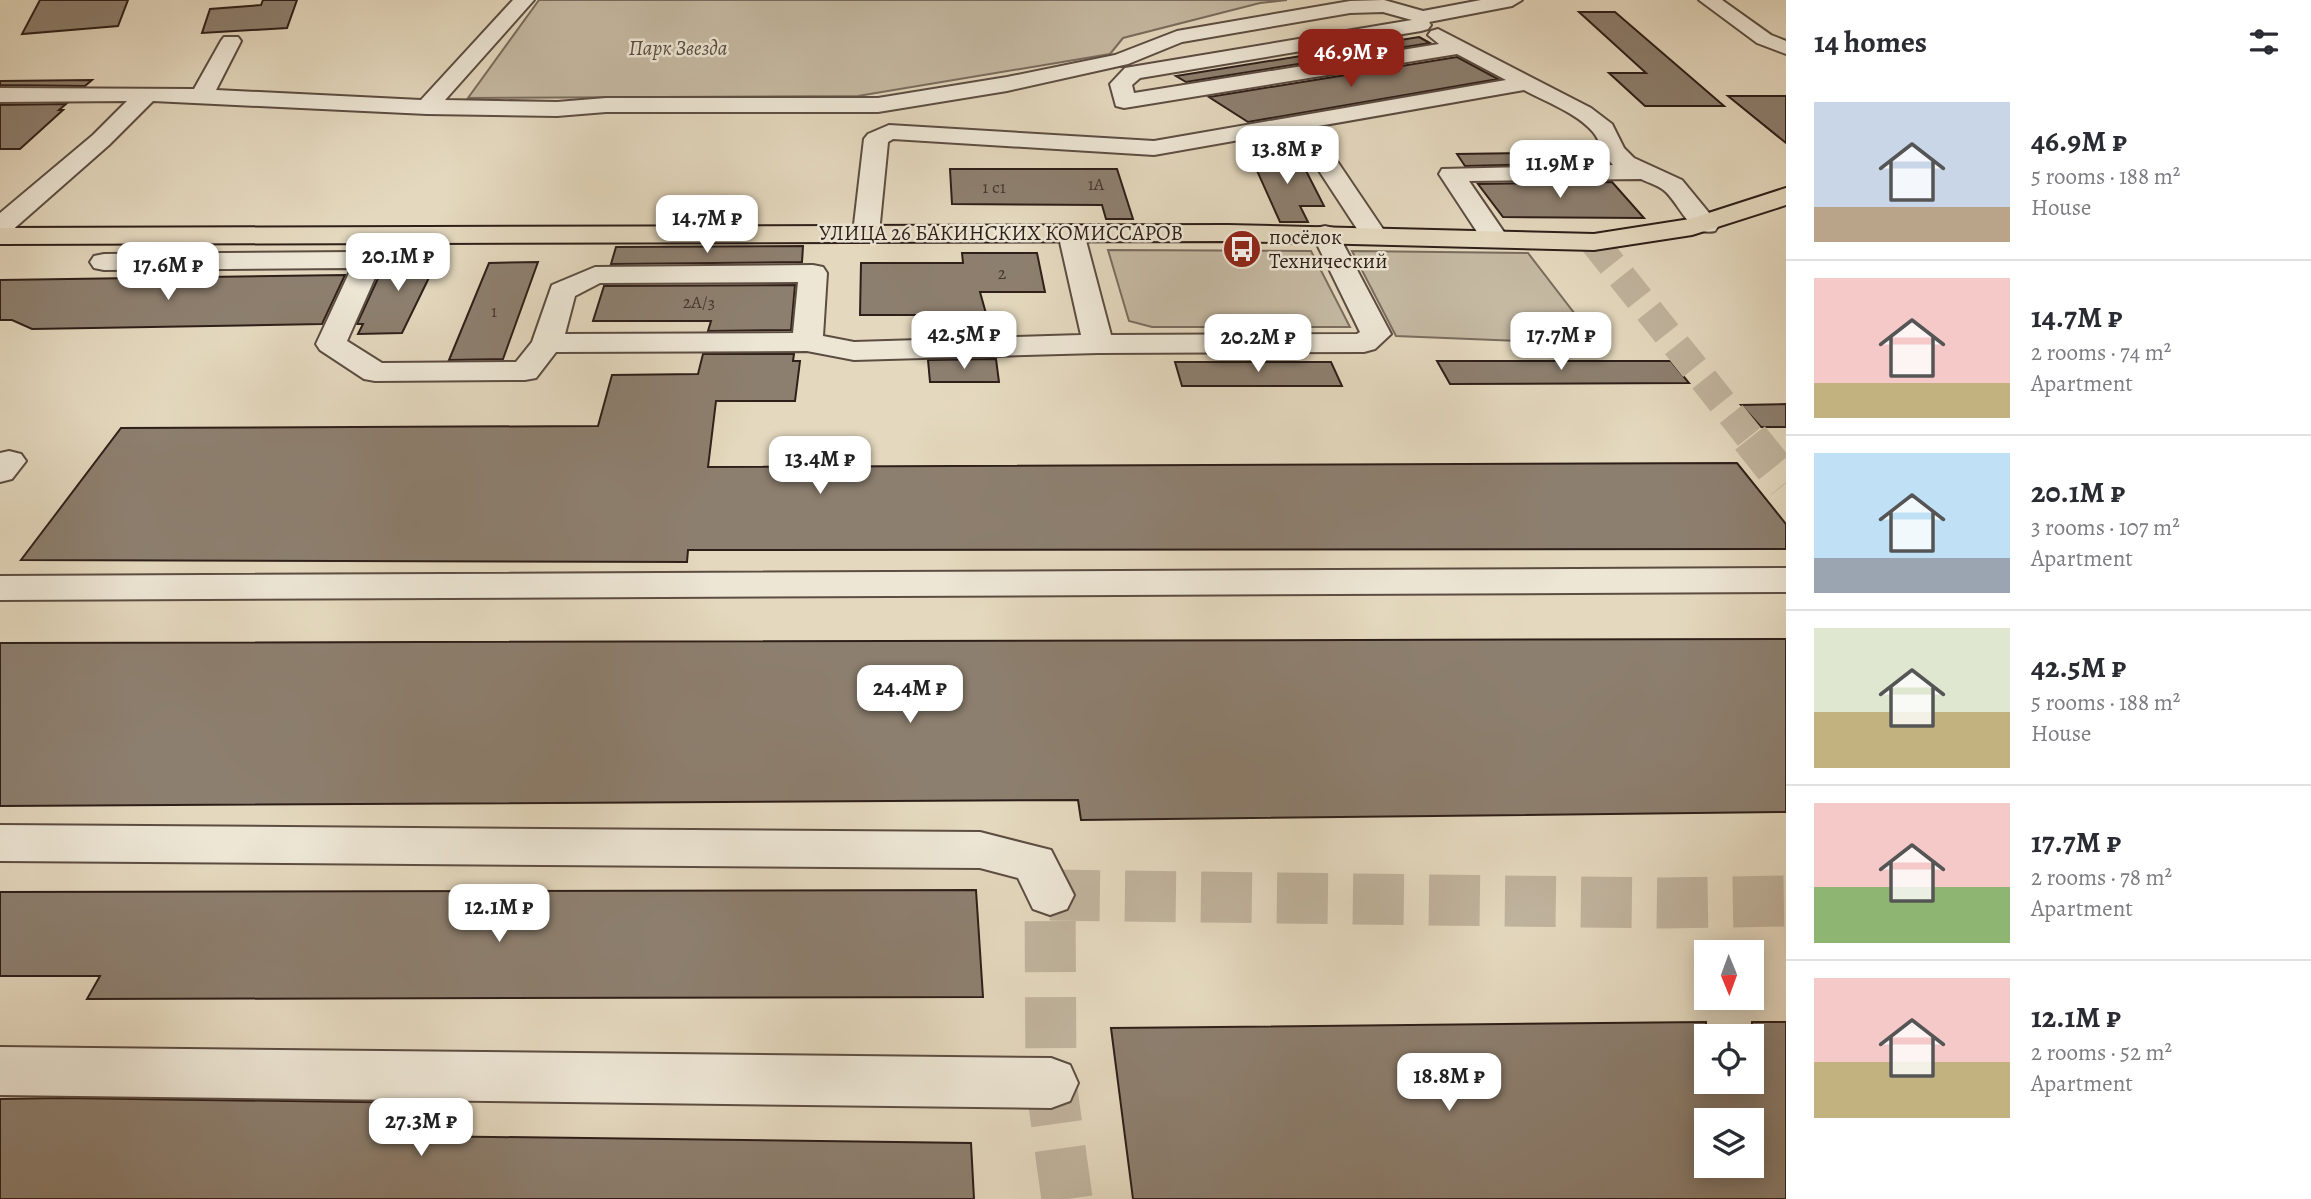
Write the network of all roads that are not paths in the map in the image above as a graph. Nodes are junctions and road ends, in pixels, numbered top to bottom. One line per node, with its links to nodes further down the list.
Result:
1 (1512, 0): 4 (street)
2 (1709, 0): 7 (street)
3 (520, 1): 13 (street)
4 (1419, 14): 6 (street); 6 (street); 12 (street)
5 (232, 41): 10 (street)
6 (1460, 47): 8 (street)
7 (1786, 48)
8 (1529, 83): 14 (street); 16 (street)
9 (146, 94): 10 (street); 11 (street); 19 (street)
10 (202, 94): 13 (street)
11 (0, 95)
12 (878, 105): 13 (street); 14 (street)
13 (427, 107)
14 (889, 132): 20 (street)
15 (1324, 160): 23 (street)
16 (1644, 172): 18 (street); 25 (street)
17 (1786, 196): 18 (main road, УЛИЦА 26 БАКИНСКИХ КОМИССАРОВ)
18 (1706, 225): 25 (main road, УЛИЦА 26 БАКИНСКИХ КОМИССАРОВ)
19 (0, 227)
20 (866, 233): 21 (main road, УЛИЦА 26 БАКИНСКИХ КОМИССАРОВ); 26 (main road, УЛИЦА 26 БАКИНСКИХ КОМИССАРОВ)
21 (1071, 233): 22 (main road, УЛИЦА 26 БАКИНСКИХ КОМИССАРОВ); 30 (street)
22 (1325, 234): 23 (main road, УЛИЦА 26 БАКИНСКИХ КОМИССАРОВ); 30 (street)
23 (1374, 235): 25 (main road, УЛИЦА 26 БАКИНСКИХ КОМИССАРОВ)
24 (0, 236): 26 (main road, УЛИЦА 26 БАКИНСКИХ КОМИССАРОВ)
25 (1495, 238)
26 (352, 247): 27 (street); 28 (street)
27 (104, 262)
28 (547, 342): 29 (street); 29 (street)
29 (807, 342): 30 (street)
30 (1098, 344)
31 (1786, 580): 32 (street)
32 (0, 588)
33 (0, 843): 34 (street)
34 (1049, 895)
35 (0, 1071): 36 (street)
36 (1051, 1083)

